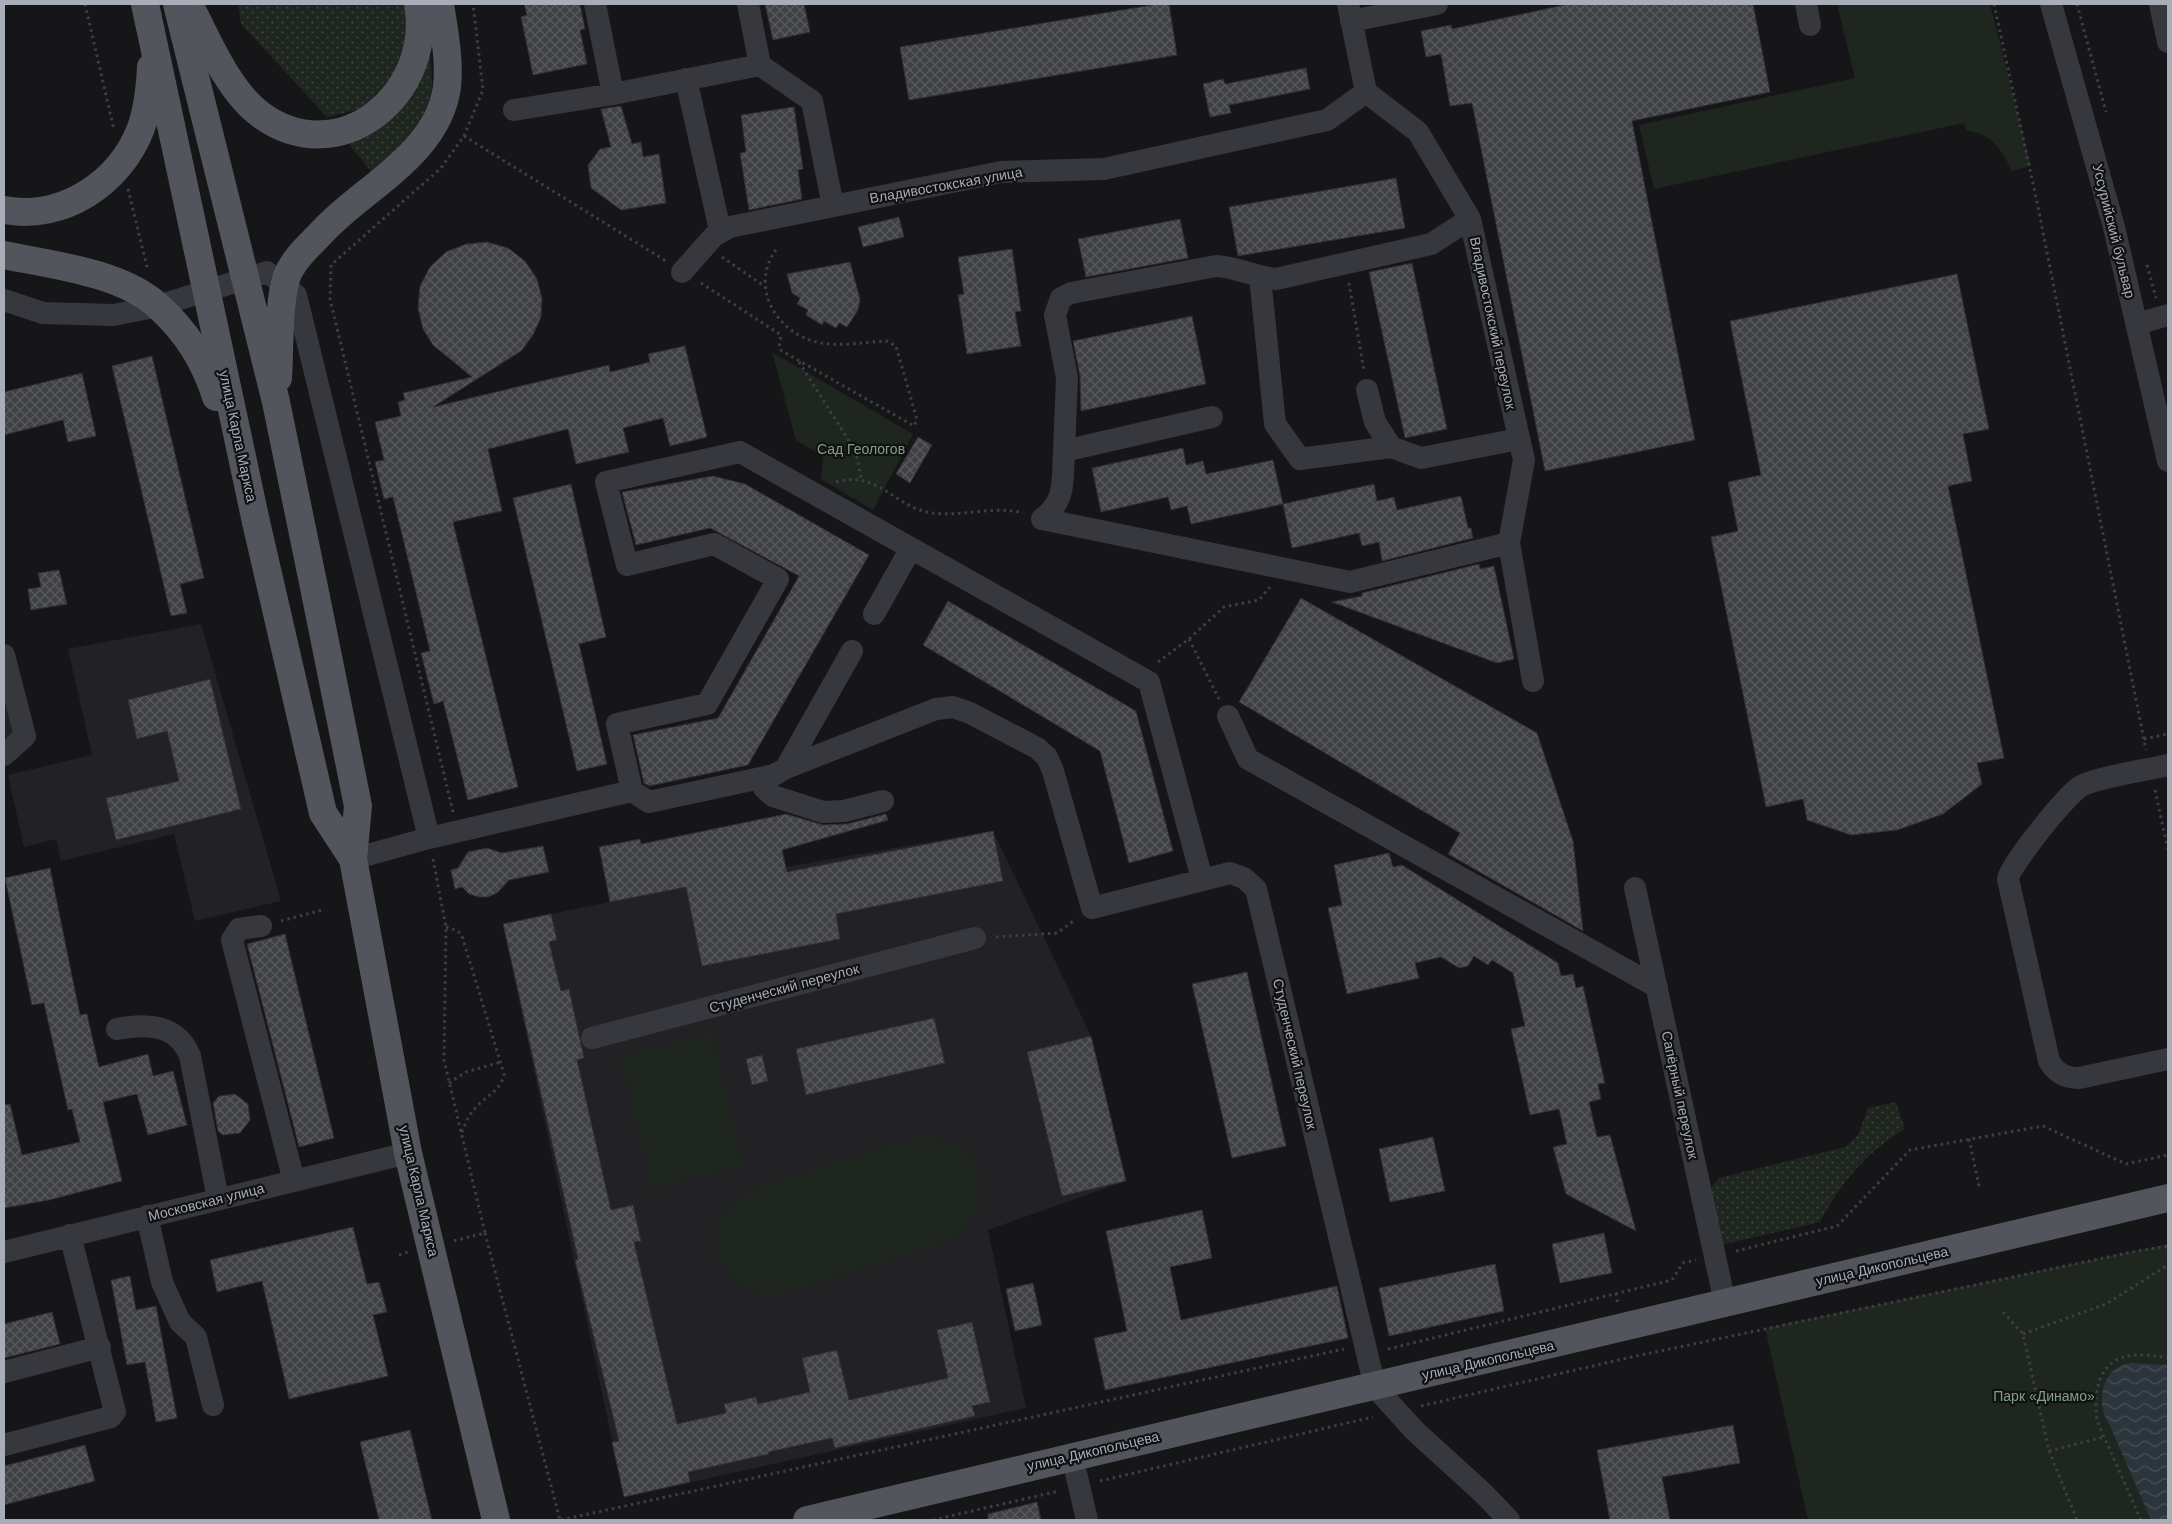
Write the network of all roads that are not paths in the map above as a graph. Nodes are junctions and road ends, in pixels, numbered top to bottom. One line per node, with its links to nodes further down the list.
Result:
1 (144, 4): 19 (main road, bridge); 36 (main road, улица Карла Маркса, bridge)
2 (177, 4): 30 (main road, улица Карла Маркса, bridge)
3 (188, 4): 4 (main road)
4 (418, 4)
5 (440, 4): 30 (main road, bridge)
6 (595, 4): 16 (street)
7 (748, 4): 13 (street)
8 (1437, 4): 11 (street)
9 (2051, 4): 28 (street, Уссурийский бульвар)
10 (2160, 4): 12 (street)
11 (1350, 13): 15 (street)
12 (2168, 42)
13 (760, 65): 14 (street); 18 (street)
14 (686, 79): 16 (street); 21 (street)
15 (1366, 92): 18 (street, Владивостокская улица); 20 (street, Владивостокский переулок)
16 (613, 94): 17 (street)
17 (514, 110)
18 (832, 206): 21 (street, Владивостокская улица)
19 (4, 210)
20 (1470, 218): 24 (street); 32 (street, Владивостокский переулок)
21 (713, 238): 23 (street)
22 (4, 255): 26 (main road)
23 (682, 272)
24 (1260, 277): 33 (street); 34 (street)
25 (4, 300): 26 (street)
26 (158, 306): 36 (main road, bridge); 50 (street)
27 (2168, 315): 28 (street)
28 (2137, 324): 35 (street, Уссурийский бульвар)
29 (1367, 390): 33 (street)
30 (276, 402): 51 (main road, улица Карла Маркса, bridge)
31 (1212, 417): 34 (street)
32 (1519, 439): 33 (street); 37 (street, Владивостокский переулок)
33 (1391, 447)
34 (1064, 451): 37 (street)
35 (2168, 461)
36 (256, 522): 51 (main road, улица Карла Маркса)
37 (1509, 543): 42 (street, Владивостокский переулок)
38 (911, 548): 39 (street); 48 (street); 52 (street)
39 (874, 614)
40 (852, 652): 46 (street)
41 (4, 655): 44 (street)
42 (1533, 681)
43 (1228, 716): 56 (street)
44 (4, 755)
45 (2159, 767): 59 (street)
46 (786, 768): 47 (street); 52 (street, Студенческий переулок)
47 (760, 778): 48 (street); 49 (street)
48 (632, 791): 50 (street)
49 (883, 802)
50 (428, 838): 51 (street)
51 (353, 859): 60 (main road, улица Карла Маркса)
52 (1202, 879): 70 (street, Студенческий переулок)
53 (1635, 888): 56 (street, Сапёрный переулок)
54 (261, 926): 61 (street)
55 (975, 938): 58 (street, Студенческий переулок)
56 (1657, 987): 67 (street, Сапёрный переулок)
57 (117, 1028): 62 (street)
58 (592, 1038)
59 (2168, 1059)
60 (408, 1153): 61 (street, Московская улица); 74 (main road, улица Карла Маркса)
61 (294, 1180): 62 (street, Московская улица)
62 (218, 1199): 64 (street, Московская улица)
63 (2164, 1200): 67 (main road, улица Дикопольцева)
64 (148, 1216): 65 (street, Московская улица); 71 (street)
65 (70, 1235): 66 (street, Московская улица); 68 (street)
66 (4, 1252)
67 (1725, 1303): 70 (main road, улица Дикопольцева)
68 (100, 1347): 69 (street); 72 (street)
69 (4, 1372)
70 (1375, 1387): 73 (main road, улица Дикопольцева); 77 (street)
71 (213, 1406)
72 (4, 1445)
73 (1072, 1456): 75 (main road, улица Дикопольцева); 76 (street)
74 (496, 1520)
75 (807, 1520)
76 (1088, 1520)
77 (1509, 1520)

